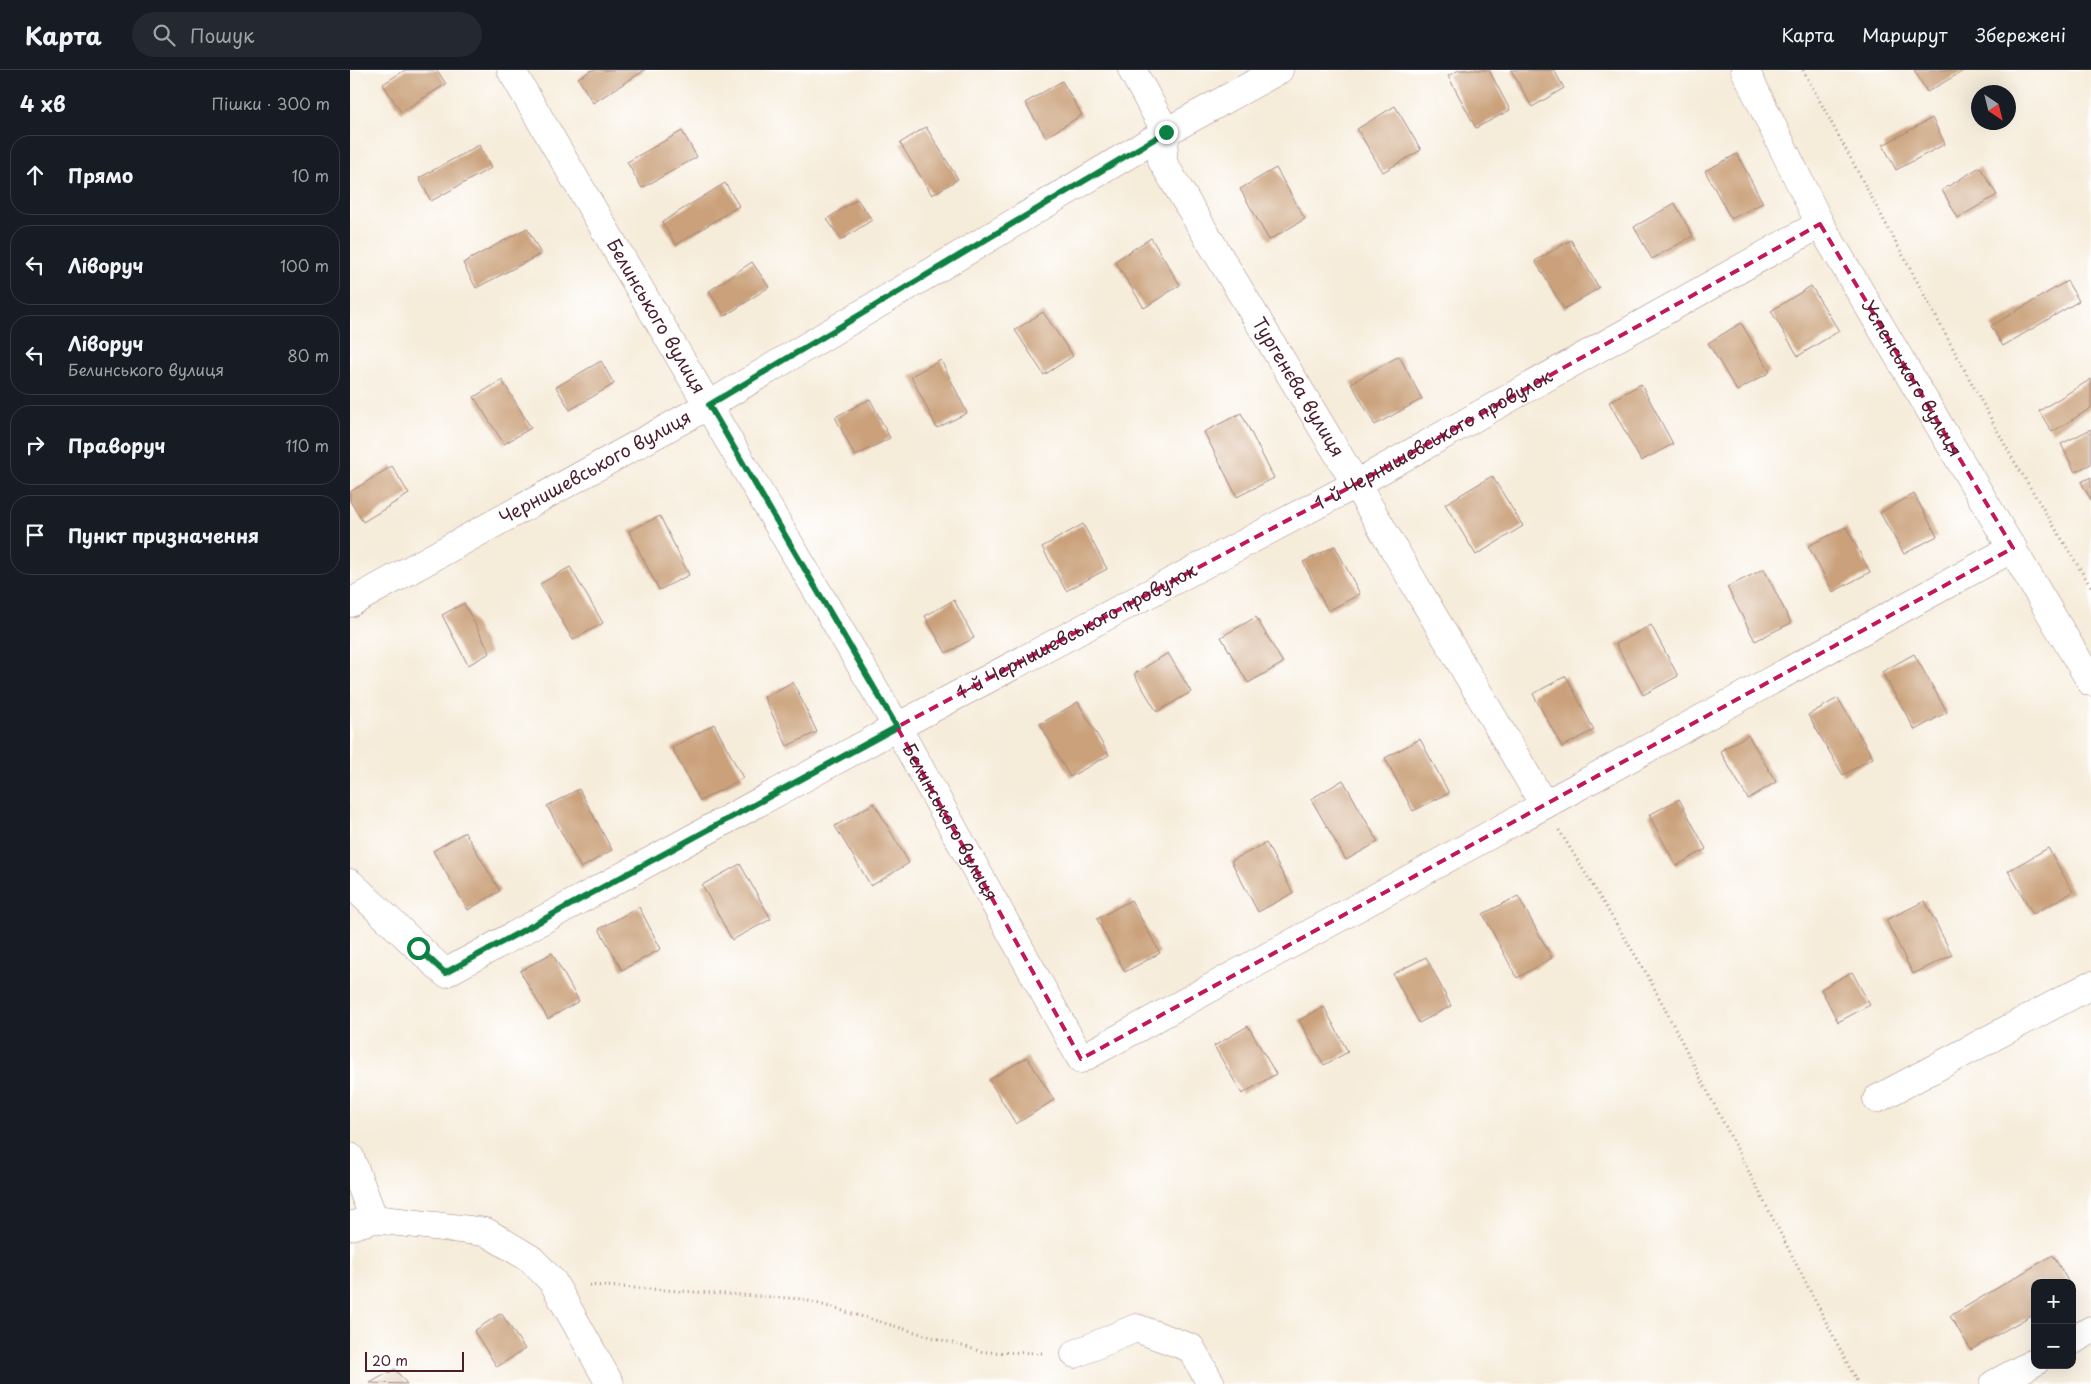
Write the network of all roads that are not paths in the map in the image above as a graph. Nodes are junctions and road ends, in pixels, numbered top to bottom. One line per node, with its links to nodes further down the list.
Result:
1 (511, 70): 7 (street, Белинського вулиця)
2 (1132, 70): 5 (street)
3 (1278, 70): 5 (street, Чернишевського вулиця)
4 (1744, 70): 6 (street, Успенського вулиця)
5 (1166, 132): 7 (street, Чернишевського вулиця); 8 (street, Тургенєва вулиця)
6 (1820, 224): 8 (street, 1-й Чернишевського провулок); 9 (street, Успенського вулиця)
7 (709, 405): 10 (street, Чернишевського вулиця); 12 (street, Белинського вулиця)
8 (1356, 484): 12 (street, 1-й Чернишевського провулок); 13 (street, Тургенєва вулиця)
9 (2013, 548): 11 (street, Успенського вулиця); 13 (street)
10 (350, 603)
11 (2091, 682)
12 (897, 727): 13 (street, Белинського вулиця); 14 (street, 1-й Чернишевського провулок)
13 (1544, 805)
14 (350, 883)
15 (2091, 985): 16 (street)
16 (1877, 1099)
17 (350, 1157): 18 (street)
18 (362, 1223): 23 (street)
19 (2091, 1330): 20 (street)
20 (2076, 1339)
21 (1076, 1354): 24 (street)
22 (2031, 1364): 25 (street)
23 (610, 1384)
24 (1211, 1384)
25 (1994, 1384)

